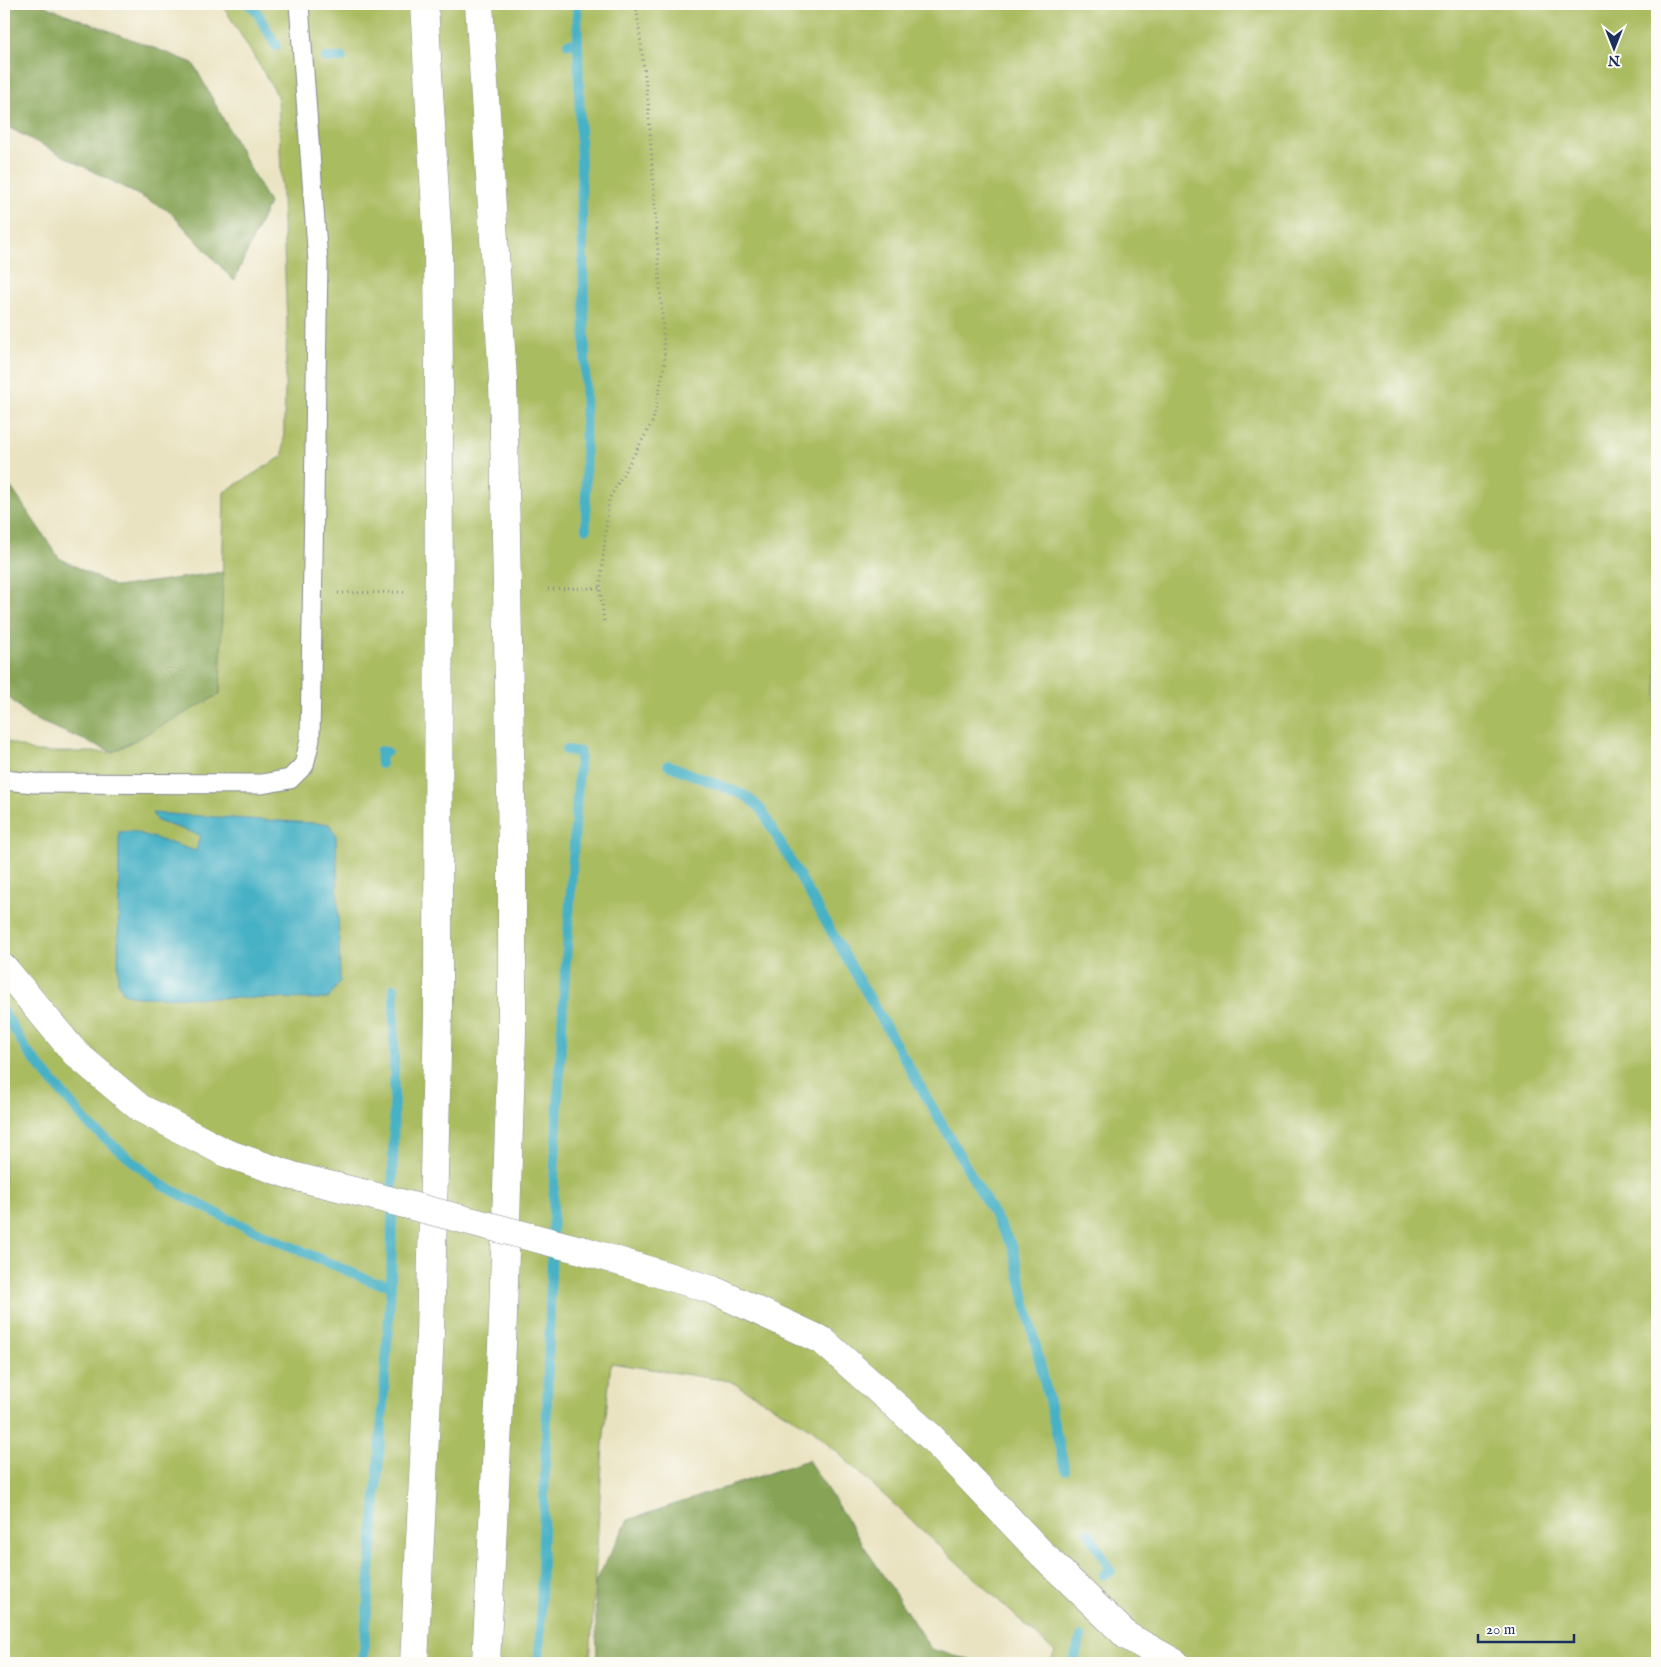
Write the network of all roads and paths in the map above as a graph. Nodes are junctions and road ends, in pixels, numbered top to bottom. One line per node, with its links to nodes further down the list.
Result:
1 (299, 4): 8 (lane)
2 (424, 4): 12 (main road)
3 (479, 4): 13 (main road)
4 (636, 4): 5 (path)
5 (600, 588): 6 (path); 9 (path)
6 (548, 589)
7 (404, 592): 8 (path)
8 (313, 594): 10 (lane)
9 (604, 621)
10 (4, 780)
11 (4, 968): 14 (main road, bridge)
12 (414, 1663)
13 (486, 1663)
14 (1175, 1663)

